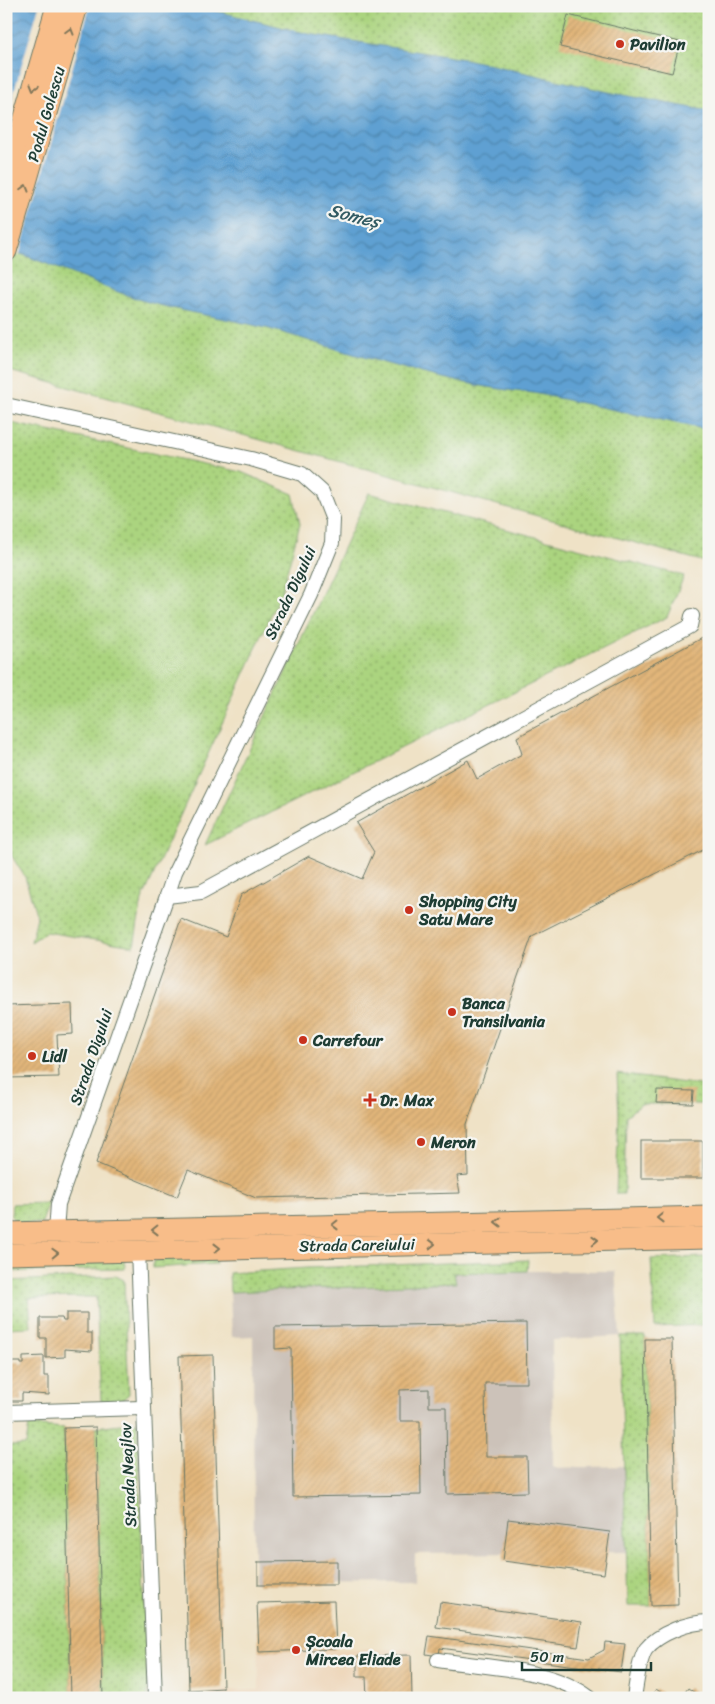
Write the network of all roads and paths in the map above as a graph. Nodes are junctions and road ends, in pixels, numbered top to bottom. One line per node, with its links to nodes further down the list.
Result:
1 (57, 6): 3 (main road, Podul Golescu, one-way to 3)
2 (77, 6): 4 (main road, Podul Golescu, one-way to 2)
3 (6, 183)
4 (6, 251)
5 (6, 404): 7 (street, Strada Digului)
6 (692, 616): 7 (street)
7 (167, 896): 9 (street, Strada Digului)
8 (709, 1217): 9 (main road, Strada Careiului, one-way to 9)
9 (56, 1232): 10 (main road, Strada Careiului)
10 (6, 1233)
11 (709, 1238): 12 (main road, Strada Careiului, one-way to 11)
12 (138, 1250): 13 (main road, Strada Careiului, one-way to 12); 14 (street, Strada Neajlov)
13 (6, 1254)
14 (142, 1408): 15 (street); 18 (street, Strada Neajlov)
15 (6, 1412)
16 (709, 1622): 20 (street)
17 (438, 1660): 19 (street)
18 (156, 1698)
19 (590, 1698)
20 (634, 1698)

